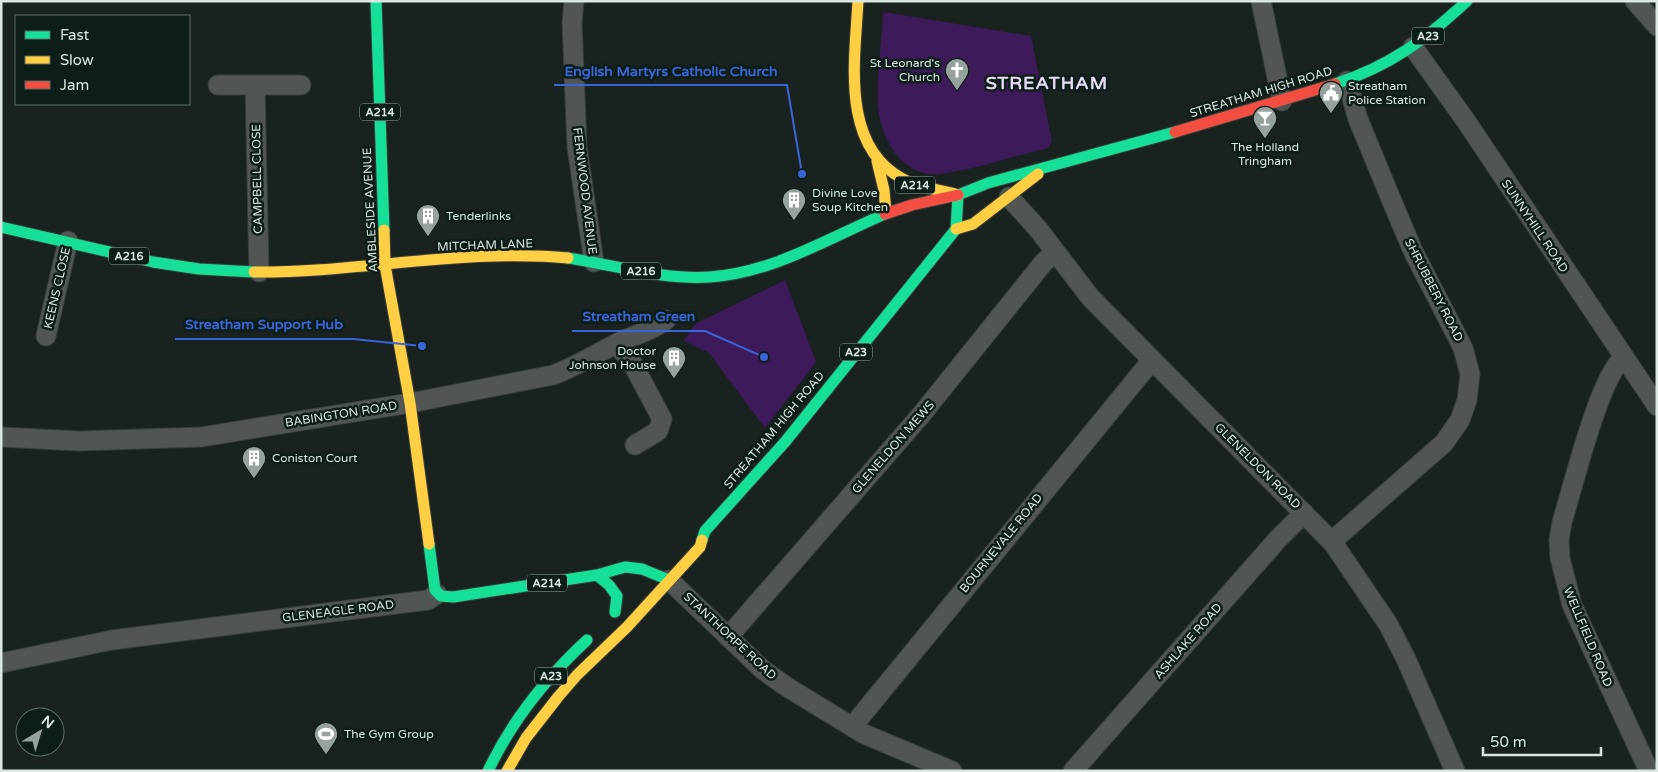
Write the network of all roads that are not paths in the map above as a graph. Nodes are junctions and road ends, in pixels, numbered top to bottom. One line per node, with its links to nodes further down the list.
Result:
1 (376, 1): 24 (main road, AMBLESIDE AVENUE / A214)
2 (574, 1): 23 (street, FERNWOOD AVENUE)
3 (858, 1): 14 (main road, A214)
4 (1261, 1): 13 (street)
5 (1467, 1): 8 (main road, STREATHAM HIGH ROAD / A23)
6 (1635, 1): 7 (street)
7 (1657, 26)
8 (1413, 47): 9 (main road, STREATHAM HIGH ROAD / A23); 29 (street, SUNNYHILL ROAD)
9 (1347, 81): 13 (main road, STREATHAM HIGH ROAD / A23); 38 (street, SHRUBBERY ROAD)
10 (218, 86): 11 (street)
11 (255, 86): 12 (street); 25 (street, CAMPBELL CLOSE)
12 (300, 86)
13 (1282, 101): 15 (main road, STREATHAM HIGH ROAD / A23)
14 (877, 161): 16 (main road, A214); 18 (main road)
15 (1042, 170): 16 (main road, STREATHAM HIGH ROAD / A23); 17 (main road, STREATHAM HIGH ROAD / A23)
16 (958, 195): 18 (main road, MITCHAM LANE / A216); 20 (main road)
17 (1009, 197): 20 (main road, STREATHAM HIGH ROAD / A23); 22 (street, GLENELDON ROAD)
18 (886, 213): 23 (main road, MITCHAM LANE / A216)
19 (1, 227): 21 (main road, MITCHAM LANE / A216)
20 (956, 229): 36 (main road, STREATHAM HIGH ROAD / A23)
21 (68, 241): 25 (main road, MITCHAM LANE / A216); 27 (street, KEENS CLOSE)
22 (1054, 253): 30 (street, GLENELDON ROAD); 47 (street, GLENELDON MEWS)
23 (594, 262): 24 (main road, MITCHAM LANE / A216)
24 (385, 265): 25 (main road, MITCHAM LANE / A216); 31 (main road, AMBLESIDE AVENUE / A214)
25 (259, 272)
26 (666, 320): 28 (street, BABINGTON ROAD)
27 (46, 336)
28 (615, 345): 31 (street, BABINGTON ROAD); 34 (street)
29 (1623, 358): 32 (street, SUNNYHILL ROAD); 55 (street, WELLFIELD ROAD)
30 (1152, 360): 35 (street, GLENELDON ROAD); 49 (street, BOURNEVALE ROAD)
31 (410, 403): 33 (street, BABINGTON ROAD); 42 (main road, AMBLESIDE AVENUE / A214)
32 (1657, 406)
33 (1, 437)
34 (635, 445)
35 (1304, 513): 38 (street, GLENELDON ROAD); 53 (street, ASHLAKE ROAD)
36 (705, 530): 37 (main road); 39 (main road, STREATHAM HIGH ROAD / A23)
37 (691, 533)
38 (1333, 544): 54 (street, GLENELDON ROAD)
39 (662, 572): 40 (main road, GLENEAGLE ROAD / A214); 41 (main road, STREATHAM HIGH ROAD / A23); 47 (street, STANTHORPE ROAD); 51 (main road, STREATHAM HIGH ROAD / A23)
40 (597, 575): 42 (main road, GLENEAGLE ROAD / A214); 44 (main road)
41 (642, 586)
42 (437, 594): 48 (street, GLENEAGLE ROAD)
43 (629, 599): 44 (main road)
44 (615, 612): 45 (main road)
45 (607, 622)
46 (598, 631): 50 (main road, A23)
47 (728, 637): 49 (street, STANTHORPE ROAD)
48 (1, 663)
49 (852, 727): 52 (street, STANTHORPE ROAD)
50 (488, 771)
51 (507, 771)
52 (952, 771)
53 (1073, 771)
54 (1455, 771)
55 (1649, 771)

